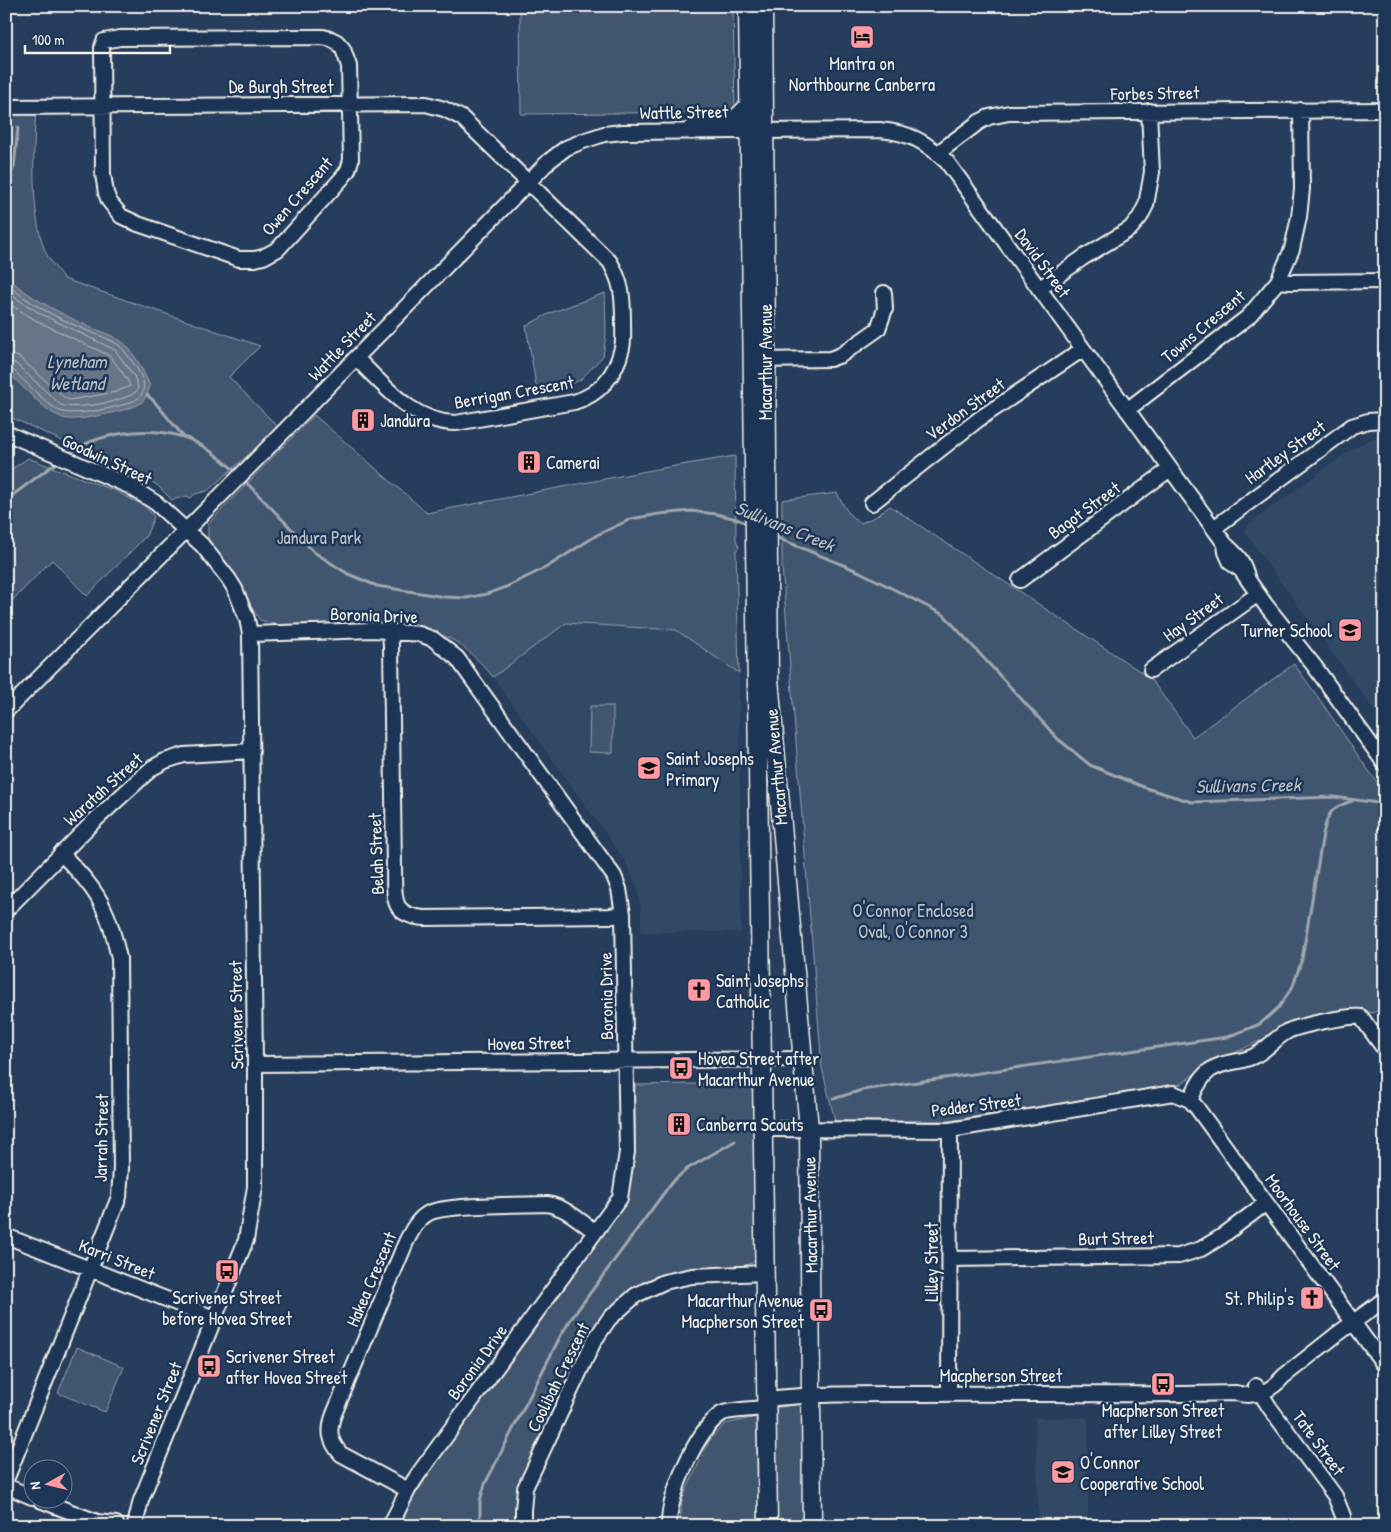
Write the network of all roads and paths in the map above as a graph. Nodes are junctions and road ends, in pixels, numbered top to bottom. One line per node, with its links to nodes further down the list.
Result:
1 (742, 6): 3 (main road)
2 (760, 7): 3 (main road, Macarthur Avenue); 12 (main road, Macarthur Avenue)
3 (748, 51): 7 (main road, Macarthur Avenue)
4 (350, 104): 6 (street, De Burgh Street); 6 (street, Owen Crescent); 6 (street, Owen Crescent); 14 (street, De Burgh Street)
5 (6, 106): 6 (street, De Burgh Street)
6 (102, 106)
7 (749, 106): 11 (main road); 12 (main road, Macarthur Avenue)
8 (1301, 110): 9 (street, Forbes Street); 10 (street, Forbes Street); 16 (street, Towns Crescent)
9 (1385, 110)
10 (1148, 112): 13 (street, Forbes Street); 17 (street)
11 (692, 130): 12 (street, Wattle Street); 14 (street, Wattle Street)
12 (758, 130): 13 (street, David Street); 21 (main road, Macarthur Avenue)
13 (938, 153): 17 (street, David Street)
14 (528, 182): 20 (street, Wattle Street); 20 (street, Berrigan Crescent)
15 (1385, 280): 16 (street)
16 (1278, 281): 22 (street, Towns Crescent)
17 (1040, 289): 19 (street, David Street)
18 (884, 293): 21 (street)
19 (1083, 349): 22 (street, David Street); 26 (street, Verdon Street)
20 (356, 358): 28 (street, Wattle Street)
21 (758, 360): 34 (main road, Macarthur Avenue)
22 (1127, 410): 25 (street, David Street)
23 (1385, 420): 27 (street, Hartley Street)
24 (6, 433): 28 (street, Goodwin Street)
25 (1170, 469): 27 (street, David Street); 29 (street, Bagot Street)
26 (872, 503)
27 (1214, 528): 30 (street, David Street)
28 (185, 530): 32 (street, Scrivener Street); 35 (street, Wattle Street)
29 (1020, 580)
30 (1258, 594): 33 (street, Hay Street); 37 (street, David Street)
31 (390, 632): 32 (street, Boronia Drive); 40 (street, Boronia Drive); 40 (street, Belah Street)
32 (250, 634): 36 (street, Scrivener Street)
33 (1151, 670)
34 (762, 679): 42 (main road, Macarthur Avenue); 43 (main road, Macarthur Avenue)
35 (6, 711)
36 (252, 751): 38 (street, Waratah Street); 45 (street, Scrivener Street)
37 (1385, 764)
38 (61, 853): 39 (street, Waratah Street); 54 (street, Jarrah Street)
39 (6, 910)
40 (623, 914): 44 (street, Boronia Drive)
41 (1385, 1050): 46 (street)
42 (762, 1059): 43 (street, Hovea Street); 44 (street, Hovea Street); 47 (main road, Macarthur Avenue)
43 (802, 1059): 48 (main road, Macarthur Avenue)
44 (626, 1060): 45 (street, Hovea Street); 51 (street, Boronia Drive)
45 (256, 1064): 57 (street, Scrivener Street)
46 (1190, 1100): 49 (street, Pedder Street); 50 (street, Moorhouse Street)
47 (763, 1129): 48 (street, Pedder Street); 55 (main road, Macarthur Avenue)
48 (809, 1129): 49 (street, Pedder Street); 62 (main road, Macarthur Avenue)
49 (950, 1130): 53 (street, Lilley Street)
50 (1266, 1203): 53 (street, Burt Street); 58 (street, Moorhouse Street)
51 (594, 1231): 66 (street, Boronia Drive); 66 (street, Hakea Crescent)
52 (6, 1236): 54 (street, Karri Street)
53 (950, 1259): 61 (street, Lilley Street)
54 (90, 1269): 57 (street, Karri Street); 64 (street, Jarrah Street)
55 (765, 1273): 63 (main road, Macarthur Avenue); 72 (street, Coolibah Crescent)
56 (1385, 1299): 58 (street, Macpherson Street)
57 (214, 1318): 70 (street, Scrivener Street)
58 (1353, 1322): 59 (street, Moorhouse Street); 60 (street, Macpherson Street)
59 (1385, 1366)
60 (1258, 1389): 61 (street, Macpherson Street); 76 (street, Tate Street)
61 (950, 1393): 62 (street, Macpherson Street)
62 (811, 1394): 63 (street, Macpherson Street); 75 (main road, Macarthur Avenue)
63 (766, 1403): 73 (street, Macpherson Street); 74 (main road, Macarthur Avenue)
64 (6, 1480)
65 (6, 1486): 67 (street)
66 (408, 1490): 71 (street, Boronia Drive)
67 (22, 1492)
68 (64, 1510): 69 (street)
69 (98, 1524): 70 (street)
70 (126, 1524)
71 (390, 1526)
72 (523, 1526)
73 (669, 1526)
74 (768, 1526)
75 (812, 1526)
76 (1343, 1526)

